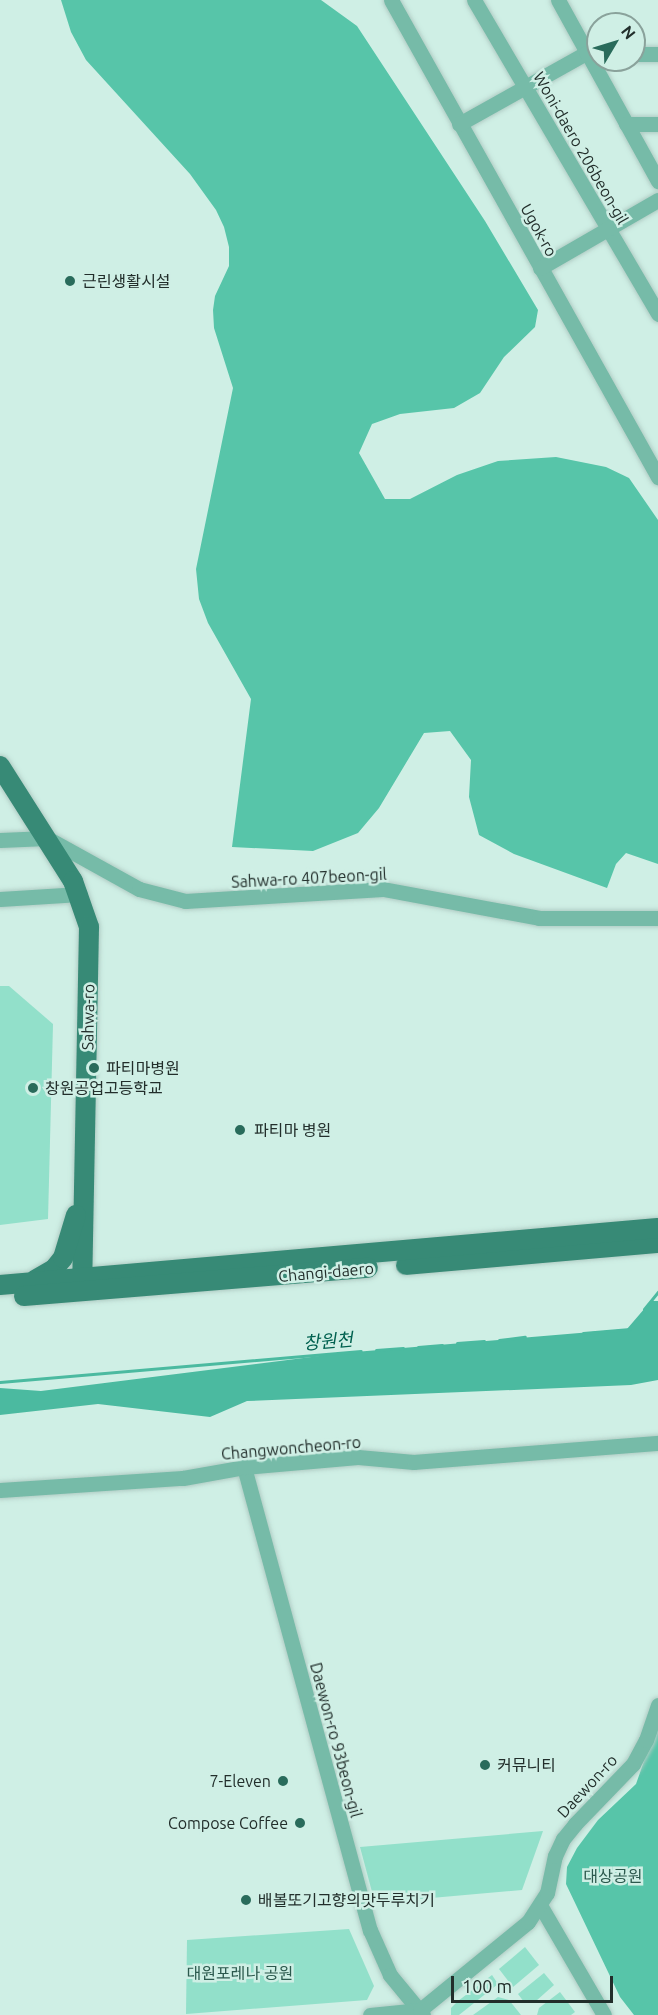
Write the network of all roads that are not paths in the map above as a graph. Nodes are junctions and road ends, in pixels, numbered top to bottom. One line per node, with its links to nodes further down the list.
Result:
1 (391, 0): 8 (street, Ugok-ro)
2 (474, 0): 7 (street, Woni-daero 206beon-gil)
3 (558, 0): 4 (street)
4 (586, 44)
5 (586, 56): 7 (street)
6 (601, 72): 9 (street)
7 (525, 88): 8 (street); 13 (street, Woni-daero 206beon-gil)
8 (459, 124): 14 (street, Ugok-ro)
9 (626, 124): 10 (street); 11 (street)
10 (658, 124)
11 (658, 181)
12 (658, 200): 13 (street)
13 (606, 227): 14 (street); 15 (street, Woni-daero 206beon-gil)
14 (540, 268): 16 (street, Ugok-ro)
15 (658, 314)
16 (657, 474)
17 (0, 766): 18 (main road, Sahwa-ro)
18 (47, 838): 19 (street); 20 (main road, Sahwa-ro); 22 (street, Sahwa-ro 407beon-gil)
19 (0, 840)
20 (80, 894): 21 (street); 23 (main road, Sahwa-ro)
21 (0, 899)
22 (658, 918)
23 (83, 1192): 25 (main road); 26 (main road); 28 (main road, Sahwa-ro)
24 (654, 1236): 25 (main road, Changi-daero); 28 (main road, Changi-daero)
25 (110, 1275): 28 (main road, Changi-daero)
26 (29, 1283): 27 (main road, Changi-daero); 28 (main road, Changi-daero)
27 (0, 1285)
28 (82, 1285): 29 (main road, Changi-daero)
29 (0, 1298)
30 (658, 1443): 31 (street, Changwoncheon-ro)
31 (244, 1467): 32 (street, Changwoncheon-ro); 35 (street, Daewon-ro 93beon-gil)
32 (0, 1490)
33 (658, 1704): 34 (street, Daewon-ro)
34 (540, 1905): 35 (street, Daewon-ro); 37 (street)
35 (421, 2012): 36 (street)
36 (370, 2015)
37 (604, 2015)

